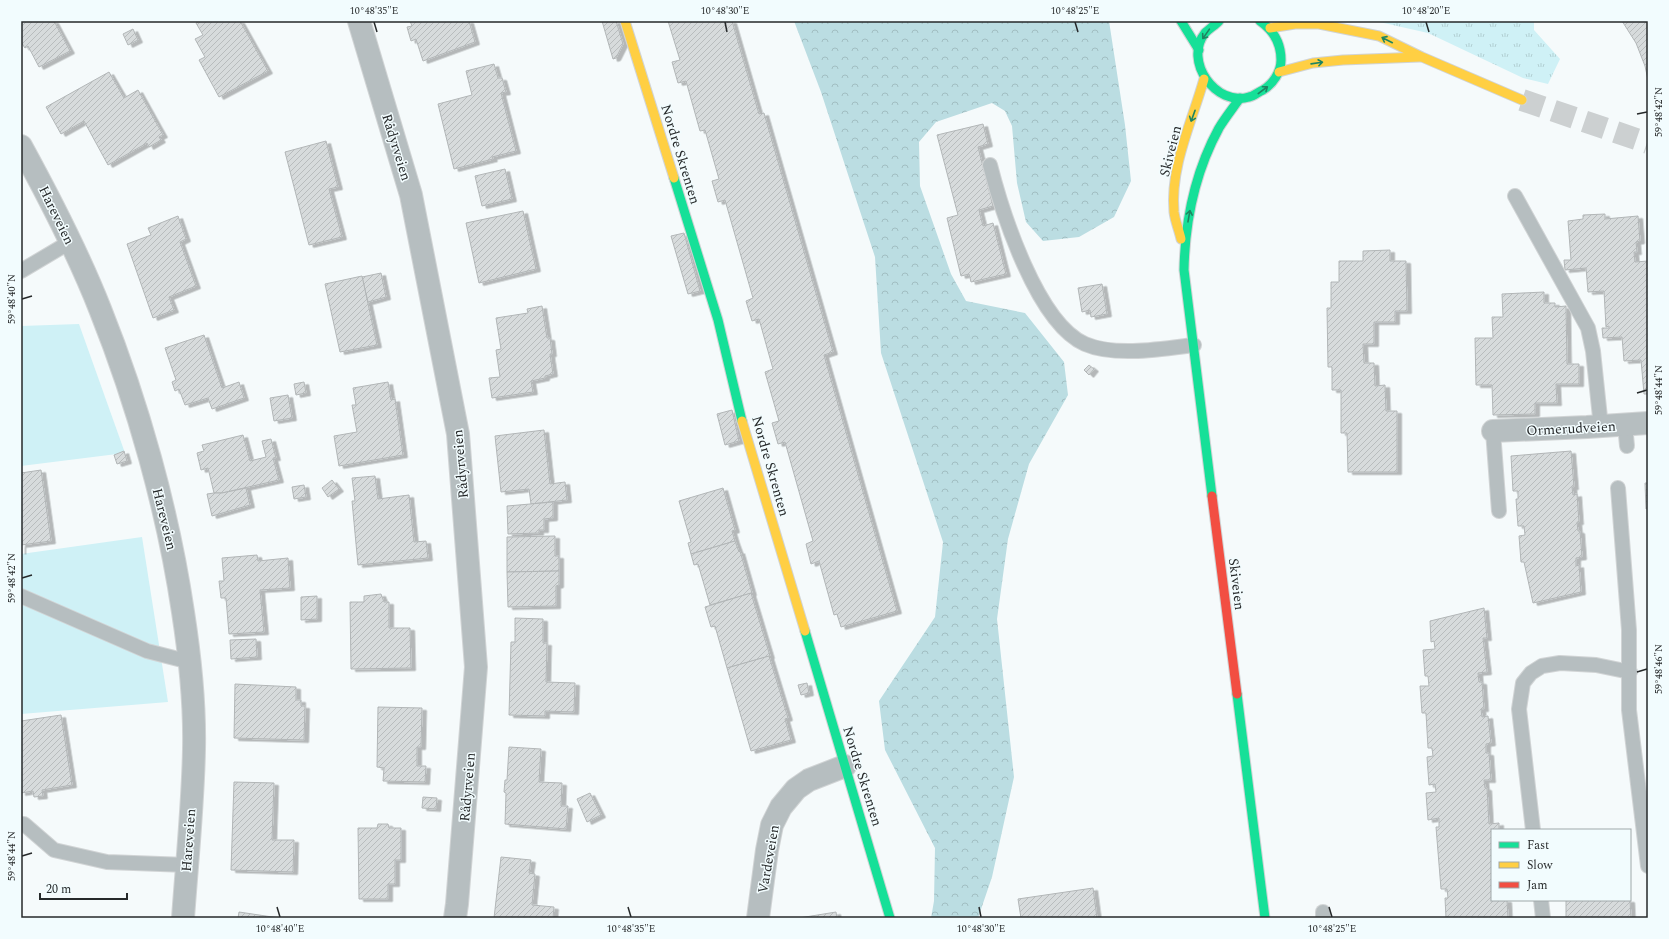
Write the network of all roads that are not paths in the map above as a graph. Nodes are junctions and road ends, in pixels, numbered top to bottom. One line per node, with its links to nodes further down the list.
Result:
1 (358, 21): 35 (street, Rådyrveien)
2 (625, 21): 28 (main road, Nordre Skrenten)
3 (1181, 21): 7 (main road)
4 (1219, 21): 7 (main road, one-way to 7)
5 (1260, 21): 6 (main road)
6 (1270, 28): 8 (main road, one-way to 6); 9 (main road)
7 (1199, 50): 10 (main road)
8 (1422, 57): 9 (main road, one-way to 8); 12 (main road)
9 (1279, 72): 11 (main road, one-way to 9)
10 (1204, 79): 11 (main road); 17 (main road, Skiveien, one-way to 17)
11 (1240, 98): 17 (main road, Skiveien, one-way to 11)
12 (1522, 100)
13 (21, 146): 16 (street, Hareveien)
14 (990, 164): 19 (lane)
15 (1515, 196): 21 (lane)
16 (70, 242): 18 (lane); 26 (street, Hareveien)
17 (1184, 254): 19 (main road, Skiveien)
18 (21, 271)
19 (1194, 345): 38 (main road, Skiveien)
20 (1648, 423): 21 (street, Ormerudveien)
21 (1601, 426): 22 (street, Ormerudveien)
22 (1493, 431): 24 (lane)
23 (1618, 488): 27 (lane)
24 (1498, 512)
25 (21, 596): 26 (lane)
26 (190, 662): 31 (street, Hareveien)
27 (1630, 672): 30 (lane); 32 (lane)
28 (845, 766): 36 (street, Vardeveien); 37 (main road, Nordre Skrenten)
29 (21, 824): 31 (lane)
30 (1533, 829)
31 (187, 865): 34 (street, Hareveien)
32 (1648, 866)
33 (1541, 901): 39 (lane)
34 (183, 918)
35 (455, 918)
36 (758, 918)
37 (890, 918)
38 (1265, 918)
39 (1543, 918)

